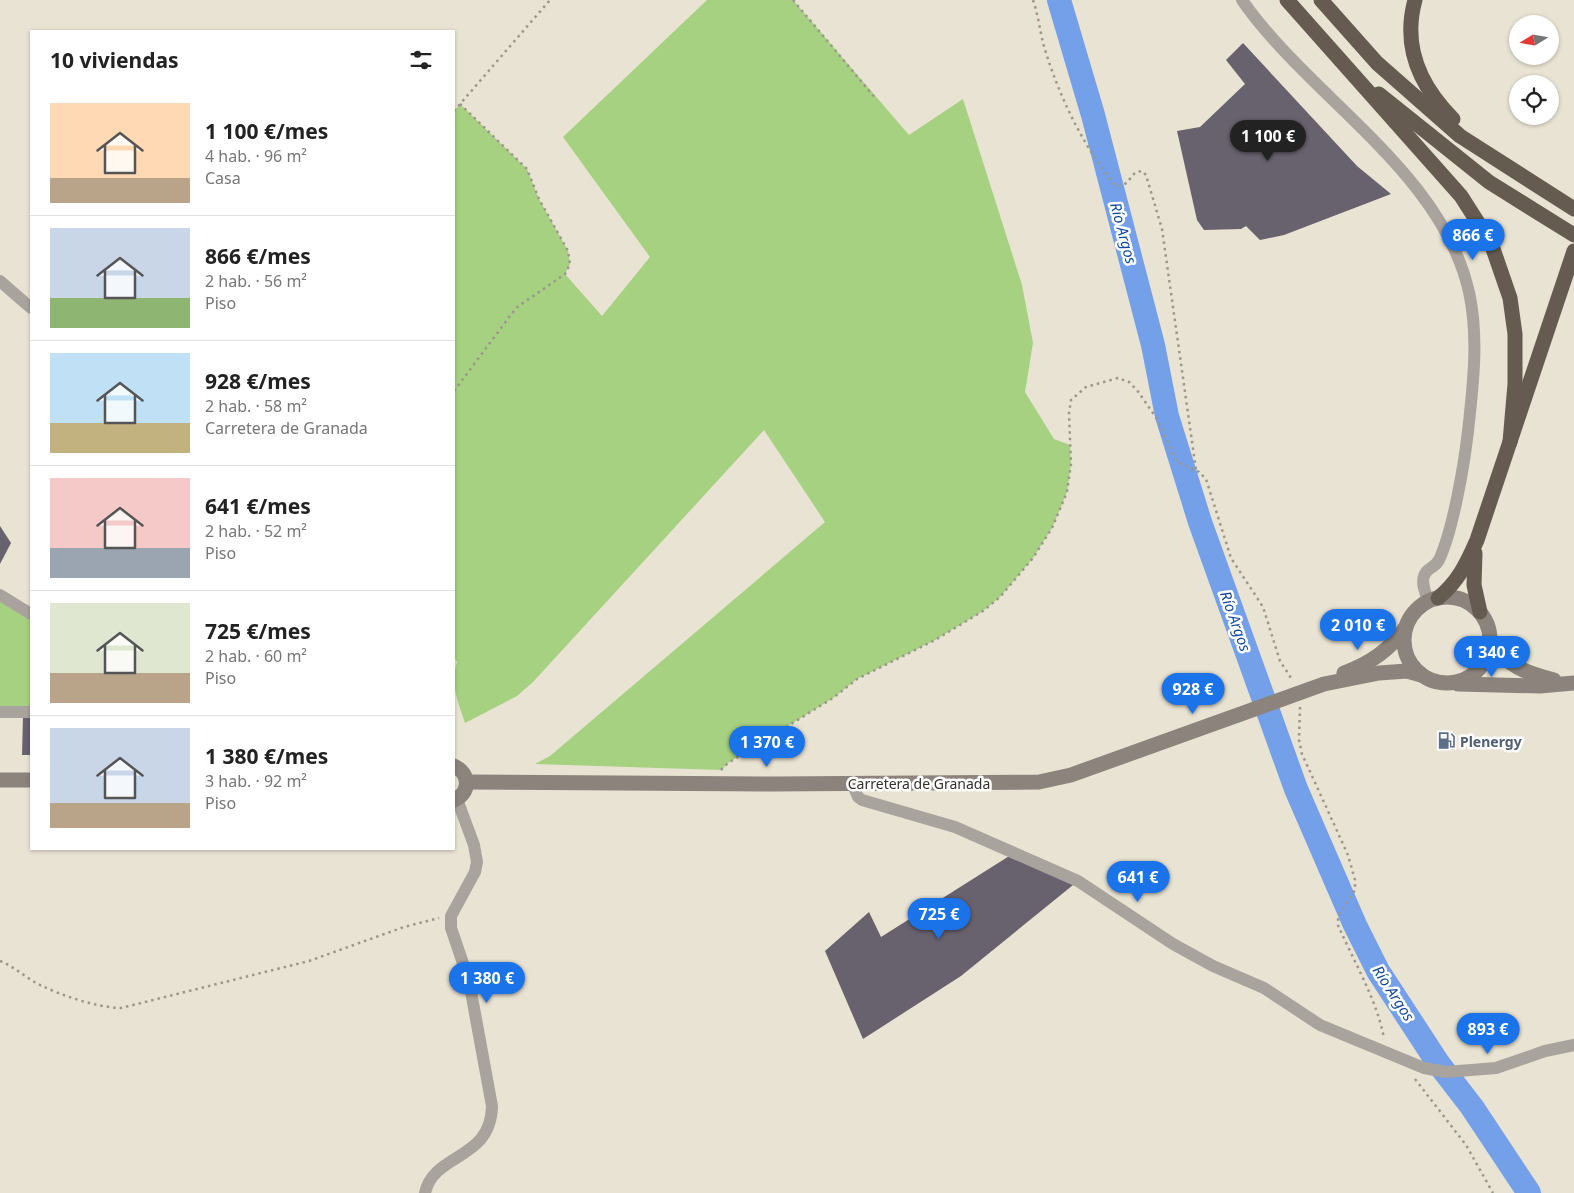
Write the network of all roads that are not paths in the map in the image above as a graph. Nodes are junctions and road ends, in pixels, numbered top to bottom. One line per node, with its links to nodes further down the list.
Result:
1 (1242, 0): 15 (street)
2 (1288, 0): 5 (highway)
3 (1321, 0): 6 (highway)
4 (1415, 0): 6 (highway)
5 (1357, 76): 8 (highway); 12 (highway)
6 (1481, 150): 7 (highway)
7 (1574, 209)
8 (1574, 235)
9 (1574, 251): 12 (highway)
10 (0, 281): 11 (street)
11 (30, 307)
12 (1510, 442): 13 (highway)
13 (1477, 540): 15 (highway); 16 (highway)
14 (0, 595): 17 (street)
15 (1433, 600): 16 (main road); 18 (main road)
16 (1480, 612): 19 (main road)
17 (30, 613)
18 (1406, 627): 20 (main road); 22 (main road, Carretera de Granada)
19 (1490, 640): 21 (main road); 23 (main road)
20 (1421, 676): 22 (main road, Carretera de Granada); 23 (main road)
21 (1570, 683): 23 (main road)
22 (1324, 684): 30 (main road, Carretera de Granada)
23 (1452, 684)
24 (0, 712): 25 (street)
25 (30, 712)
26 (455, 765): 29 (main road)
27 (0, 780): 28 (main road)
28 (30, 780)
29 (467, 782): 30 (main road, Carretera de Granada); 31 (main road)
30 (852, 784): 32 (street)
31 (455, 800): 33 (street)
32 (1574, 1045)
33 (425, 1193)

